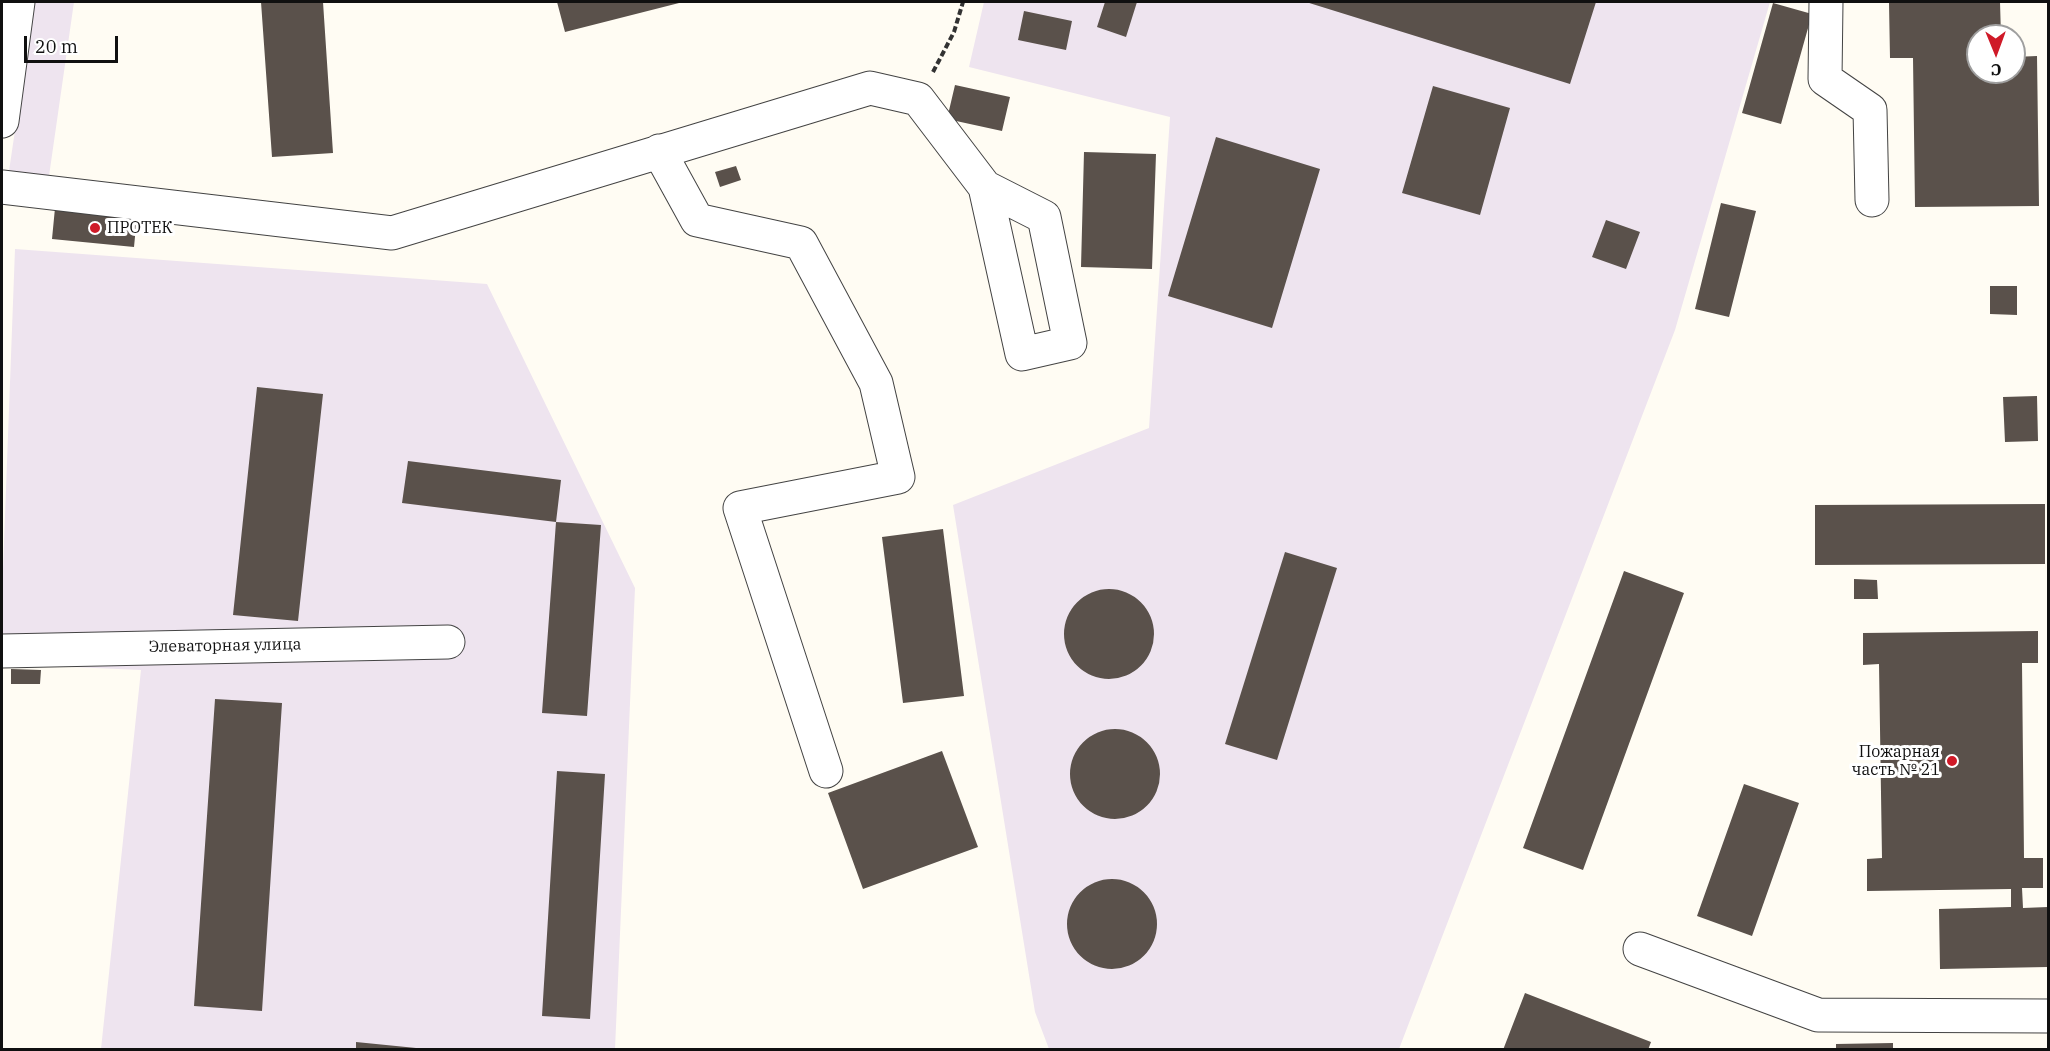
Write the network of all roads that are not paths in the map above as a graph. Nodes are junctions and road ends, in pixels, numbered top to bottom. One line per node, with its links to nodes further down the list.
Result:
1 (18, 2): 3 (street)
2 (1826, 2): 7 (street)
3 (2, 121)
4 (659, 152): 5 (street); 6 (street); 10 (street)
5 (2, 187)
6 (985, 187): 6 (street)
7 (1872, 200)
8 (448, 642): 9 (street, Элеваторная улица)
9 (2, 651)
10 (826, 771)
11 (1640, 949): 12 (street)
12 (2049, 1016)

